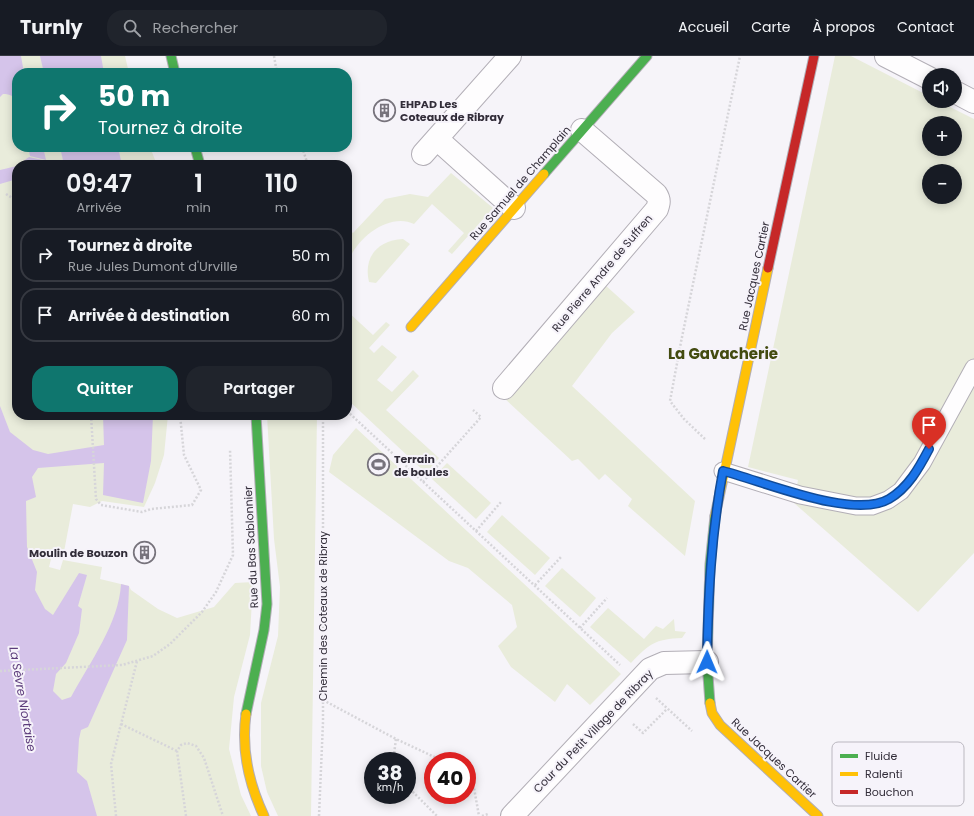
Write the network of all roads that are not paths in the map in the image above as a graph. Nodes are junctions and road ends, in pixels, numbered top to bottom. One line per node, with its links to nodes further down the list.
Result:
1 (171, 56): 6 (street)
2 (510, 56): 11 (street)
3 (647, 56): 10 (street, Rue Samuel de Champlain)
4 (814, 56): 16 (street, Rue Jacques Cartier)
5 (886, 56): 7 (street)
6 (174, 68)
7 (922, 74)
8 (962, 96): 9 (street)
9 (974, 102)
10 (582, 130): 11 (street, Rue Samuel de Champlain); 14 (street, Rue Pierre Andre de Suffren)
11 (514, 208): 12 (street, Rue Samuel de Champlain)
12 (410, 327)
13 (974, 368): 16 (lane)
14 (504, 388)
15 (256, 420): 18 (street, Rue du Bas Sablonnier)
16 (723, 471): 17 (street, Rue Jacques Cartier)
17 (707, 662): 19 (street, Cour du Petit Village de Ribray); 20 (street, Rue Jacques Cartier)
18 (264, 816)
19 (512, 816)
20 (818, 816)

